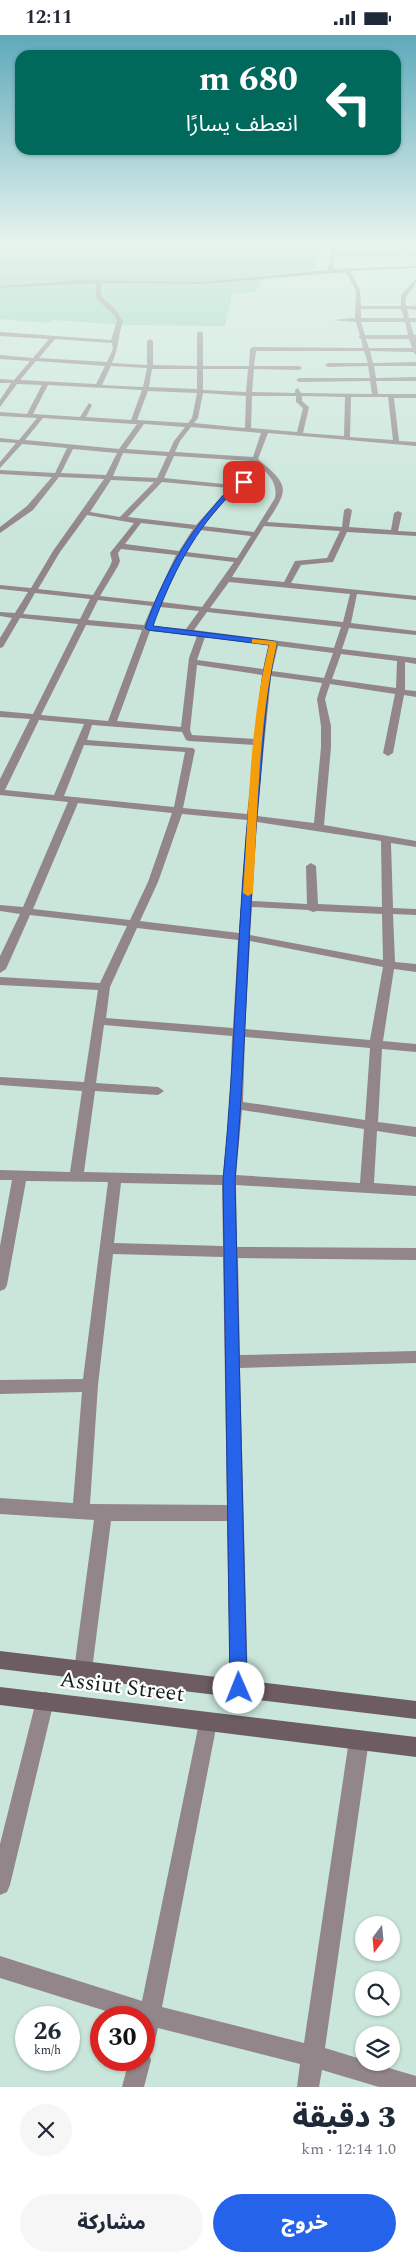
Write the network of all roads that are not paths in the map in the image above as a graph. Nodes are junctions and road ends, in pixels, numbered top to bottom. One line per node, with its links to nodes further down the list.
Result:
1 (361, 337): 10 (street)
2 (413, 337): 11 (street)
3 (50, 338): 4 (street)
4 (53, 338): 8 (street); 13 (street)
5 (116, 338): 8 (street)
6 (200, 338): 19 (street)
7 (150, 341): 18 (street)
8 (115, 342): 14 (street)
9 (298, 350): 10 (street); 20 (street); 21 (street)
10 (365, 350): 11 (street); 15 (street)
11 (415, 351)
12 (0, 357): 13 (street)
13 (34, 359): 14 (street); 26 (street)
14 (109, 364): 18 (street); 28 (street)
15 (370, 364): 16 (street); 17 (street); 22 (street)
16 (416, 364)
17 (328, 365)
18 (152, 367): 19 (street); 29 (street)
19 (201, 367): 20 (street); 30 (street)
20 (252, 367): 21 (street); 31 (street)
21 (299, 368): 24 (street)
22 (373, 379): 23 (street); 24 (street); 34 (street)
23 (416, 379)
24 (299, 380): 32 (street)
25 (0, 381): 26 (street)
26 (16, 381): 27 (street); 37 (street)
27 (46, 383): 28 (street); 40 (street)
28 (98, 386): 29 (street)
29 (146, 389): 30 (street); 43 (street)
30 (200, 392): 31 (street); 45 (street)
31 (249, 394): 32 (street); 46 (street)
32 (298, 395): 33 (street); 48 (street)
33 (348, 396): 34 (street); 49 (street)
34 (375, 396): 35 (street)
35 (391, 396): 36 (street); 52 (street)
36 (416, 396)
37 (0, 405)
38 (89, 405): 42 (street)
39 (0, 414): 40 (street)
40 (29, 415): 41 (street)
41 (42, 416): 42 (street); 51 (street)
42 (82, 419): 43 (street)
43 (133, 422): 44 (street)
44 (142, 422): 45 (street); 55 (street)
45 (190, 425): 46 (street); 56 (street)
46 (248, 431): 47 (street)
47 (266, 433): 48 (street); 57 (street)
48 (299, 435): 49 (street)
49 (347, 438): 52 (street)
50 (0, 440): 51 (street)
51 (20, 442): 54 (street); 58 (street)
52 (396, 442): 53 (street)
53 (416, 444)
54 (70, 446): 55 (street); 60 (street)
55 (121, 451): 56 (street); 61 (street)
56 (170, 454): 57 (street); 62 (street)
57 (255, 459): 63 (street); 69 (street)
58 (0, 466)
59 (0, 472): 60 (street)
60 (57, 475): 61 (street); 72 (street)
61 (108, 479): 62 (street); 65 (street)
62 (160, 480): 63 (street); 67 (street)
63 (234, 487): 70 (street)
64 (348, 510): 71 (street)
65 (85, 513): 67 (street); 82 (street)
66 (398, 513): 73 (street)
67 (122, 519): 68 (street)
68 (139, 521): 70 (street); 76 (street)
69 (262, 524): 71 (street); 74 (street)
70 (198, 528): 74 (street); 77 (street)
71 (346, 529): 73 (street); 80 (street)
72 (0, 531)
73 (394, 532): 75 (street)
74 (254, 534): 78 (street)
75 (416, 534)
76 (119, 546): 77 (street); 84 (street)
77 (182, 553): 78 (street); 86 (street)
78 (238, 560): 79 (street)
79 (226, 579): 80 (street); 87 (street)
80 (286, 585): 83 (street)
81 (0, 587): 82 (street)
82 (34, 591): 84 (street); 89 (street)
83 (354, 592): 85 (street); 91 (street)
84 (95, 598): 86 (street); 90 (street)
85 (416, 598)
86 (157, 605): 87 (street); 92 (street)
87 (204, 610): 91 (street); 93 (street)
88 (0, 614): 89 (street)
89 (18, 615): 90 (street); 97 (street)
90 (83, 621): 92 (street); 107 (street)
91 (346, 626): 94 (street); 98 (street)
92 (148, 628): 93 (street); 109 (street)
93 (188, 632): 95 (street)
94 (416, 633)
95 (202, 634): 96 (street); 101 (street)
96 (274, 643): 98 (street); 102 (street)
97 (0, 645)
98 (337, 651): 99 (street); 103 (street)
99 (401, 659): 100 (street); 104 (street)
100 (416, 661)
101 (192, 662): 102 (street); 110 (street)
102 (267, 672): 103 (street); 112 (street)
103 (326, 682): 104 (street); 120 (street)
104 (400, 692): 105 (street); 114 (street)
105 (416, 694)
106 (0, 714): 107 (street)
107 (36, 717): 108 (street); 115 (street)
108 (89, 722): 109 (street); 111 (street)
109 (111, 724): 110 (street)
110 (187, 734): 112 (street); 113 (street)
111 (81, 742): 113 (street); 116 (street)
112 (259, 742): 119 (street)
113 (190, 750): 118 (street)
114 (388, 753)
115 (0, 790): 116 (street)
116 (58, 798): 117 (street)
117 (74, 800): 118 (street); 127 (street)
118 (178, 810): 119 (street); 130 (street)
119 (252, 818): 120 (street); 124 (street)
120 (319, 827): 121 (street)
121 (386, 839): 122 (street); 128 (street)
122 (416, 844)
123 (311, 866): 126 (street)
124 (248, 904): 126 (street); 131 (street)
125 (0, 908): 127 (street)
126 (313, 909): 128 (street)
127 (27, 911): 130 (street); 134 (street)
128 (387, 912): 129 (street); 132 (street)
129 (416, 912)
130 (134, 923): 131 (street); 136 (street)
131 (244, 937): 132 (street); 138 (street)
132 (389, 965): 133 (street); 139 (street)
133 (416, 968)
134 (0, 969)
135 (0, 981): 136 (street)
136 (104, 987): 137 (street)
137 (98, 1021): 138 (street); 142 (street)
138 (240, 1032): 139 (street); 144 (street)
139 (376, 1044): 140 (street); 145 (street)
140 (416, 1048)
141 (0, 1081): 142 (street)
142 (89, 1087): 143 (street); 149 (street)
143 (158, 1091)
144 (236, 1105): 145 (street); 151 (street)
145 (371, 1125): 146 (street); 152 (street)
146 (416, 1132)
147 (0, 1175): 148 (street)
148 (20, 1176): 149 (street); 157 (street)
149 (76, 1178): 150 (street)
150 (115, 1179): 151 (street); 154 (street)
151 (229, 1180): 152 (street); 155 (street)
152 (367, 1188): 153 (street)
153 (416, 1191)
154 (107, 1248): 155 (street); 160 (street)
155 (230, 1253): 156 (street); 159 (street)
156 (416, 1254)
157 (0, 1284)
158 (416, 1357): 159 (street)
159 (232, 1362): 165 (street)
160 (90, 1385): 161 (street); 163 (street)
161 (0, 1387)
162 (0, 1507): 163 (street)
163 (80, 1512): 164 (street)
164 (103, 1513): 165 (street); 167 (street)
165 (235, 1513): 168 (street)
166 (0, 1661): 167 (street, Assiut Street)
167 (84, 1670): 168 (street, Assiut Street)
168 (239, 1688): 171 (street, Assiut Street)
169 (0, 1697): 170 (street, Assiut Street)
170 (45, 1701): 172 (street, Assiut Street); 175 (street)
171 (416, 1710)
172 (208, 1723): 173 (street, Assiut Street); 178 (street)
173 (359, 1740): 174 (street, Assiut Street); 180 (street)
174 (416, 1747)
175 (0, 1885)
176 (0, 1967): 177 (street)
177 (123, 2006)
178 (153, 2006)
179 (155, 2016): 180 (street)
180 (313, 2056): 183 (street); 184 (street)
181 (138, 2071): 182 (street)
182 (134, 2087)
183 (308, 2087)
184 (416, 2087)

